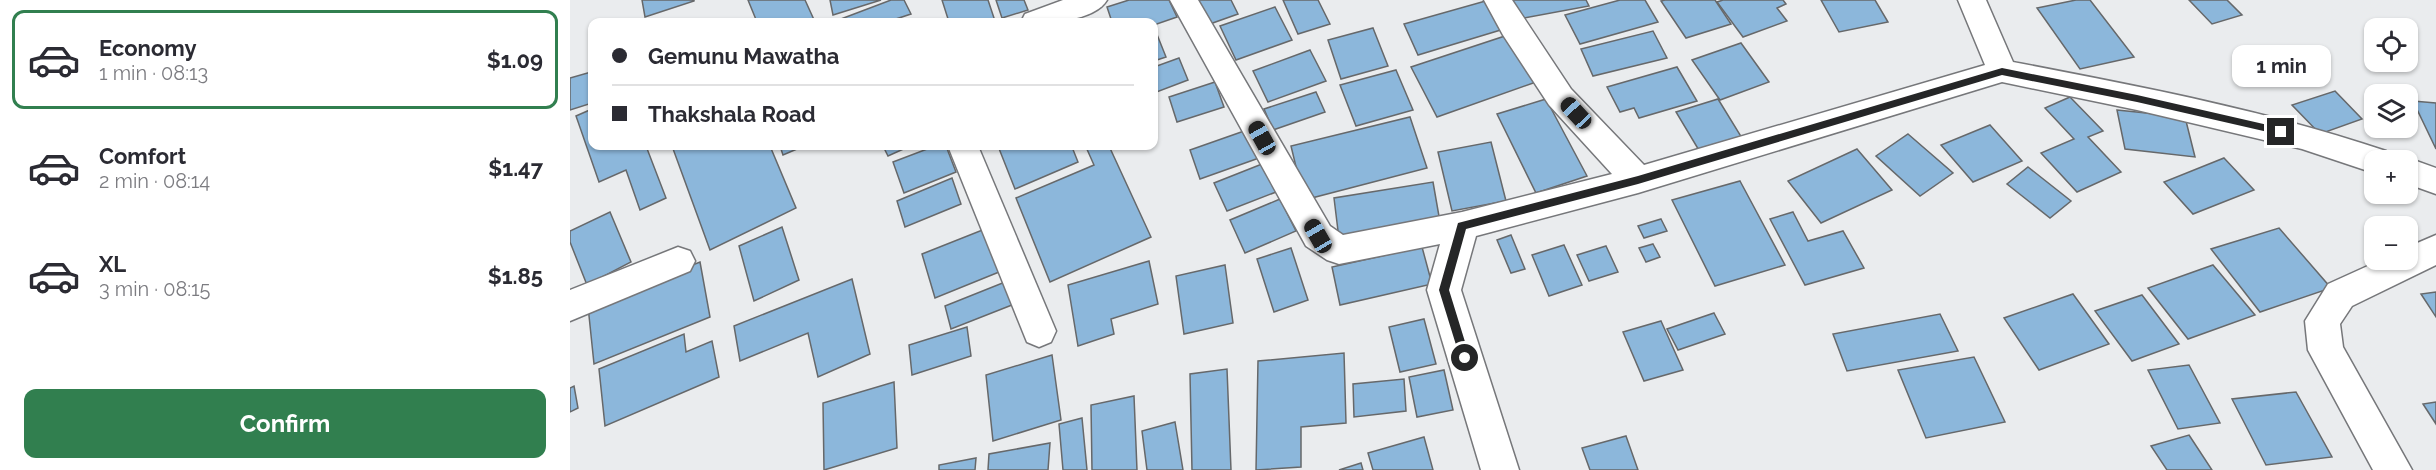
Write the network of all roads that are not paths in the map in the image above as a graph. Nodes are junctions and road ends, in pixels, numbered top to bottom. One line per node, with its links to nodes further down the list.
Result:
1 (1093, 0): 5 (street)
2 (1184, 0): 12 (street)
3 (1498, 0): 10 (street)
4 (1972, 0): 6 (street)
5 (1046, 18)
6 (2002, 71): 8 (street); 10 (street)
7 (965, 150): 16 (street)
8 (2364, 157)
9 (2418, 175): 11 (street)
10 (1638, 180): 12 (street)
11 (2436, 181)
12 (1462, 226): 17 (street)
13 (2436, 249): 18 (street)
14 (678, 261): 15 (street)
15 (570, 306)
16 (1039, 332)
17 (1500, 470)
18 (2393, 470)

